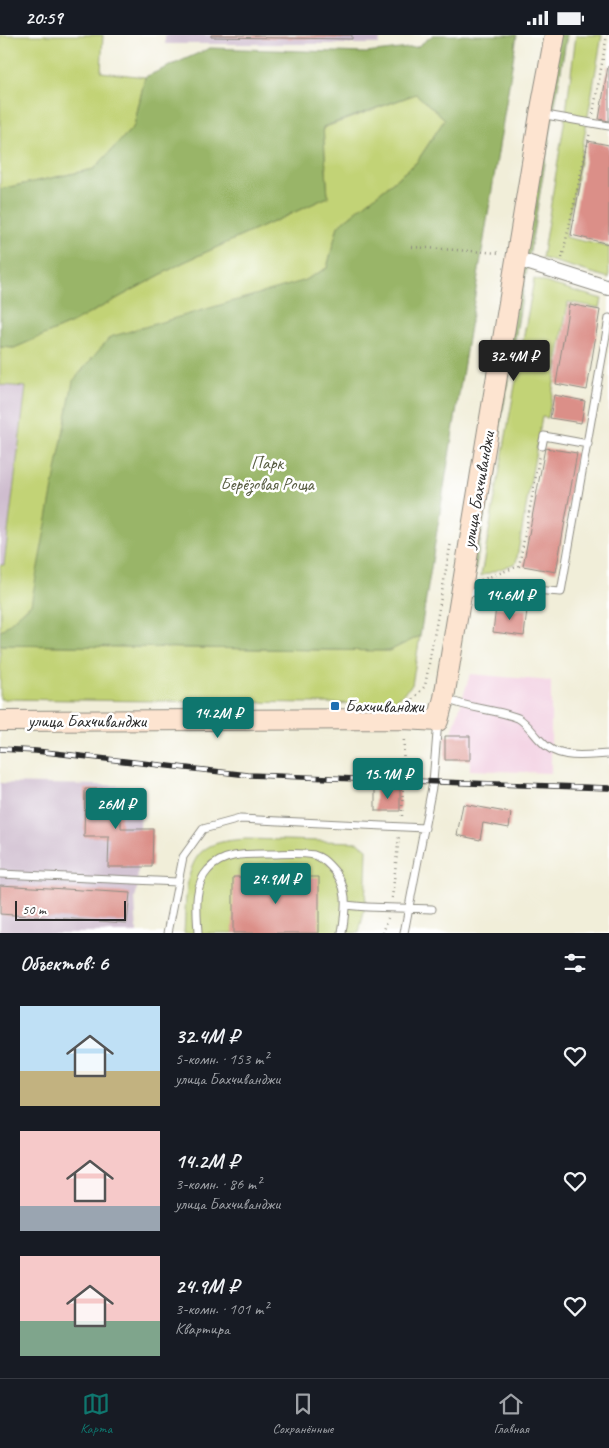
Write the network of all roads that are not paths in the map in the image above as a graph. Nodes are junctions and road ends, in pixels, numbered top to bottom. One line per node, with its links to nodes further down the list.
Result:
1 (555, 35): 2 (main road, улица Бахчиванджи)
2 (540, 114): 3 (lane); 4 (main road, улица Бахчиванджи)
3 (609, 126)
4 (509, 256): 5 (street); 9 (main road, улица Бахчиванджи)
5 (609, 288)
6 (609, 318): 7 (lane)
7 (588, 444): 8 (lane); 9 (lane)
8 (542, 446)
9 (468, 588): 10 (main road, улица Бахчиванджи)
10 (444, 698): 12 (main road, улица Бахчиванджи); 13 (lane)
11 (0, 721): 12 (main road, улица Бахчиванджи)
12 (438, 721): 14 (lane)
13 (609, 754)
14 (425, 828): 16 (lane); 18 (lane)
15 (0, 874): 16 (lane)
16 (178, 882): 20 (lane)
17 (346, 905): 18 (lane); 21 (lane); 22 (lane)
18 (409, 907): 19 (lane); 23 (lane)
19 (432, 909)
20 (168, 933)
21 (198, 933)
22 (342, 933)
23 (404, 933)

